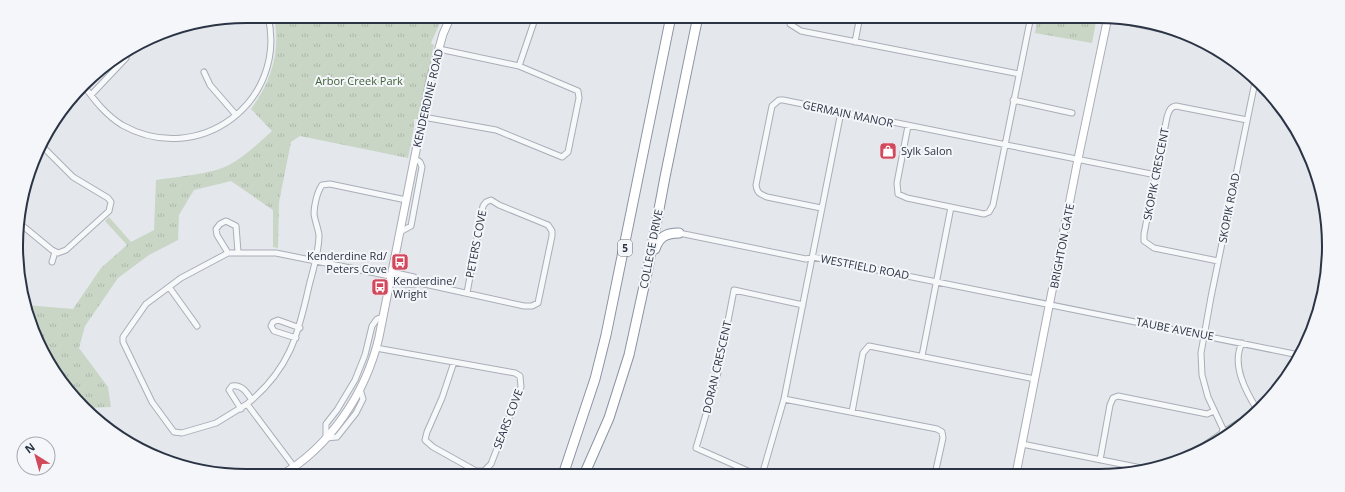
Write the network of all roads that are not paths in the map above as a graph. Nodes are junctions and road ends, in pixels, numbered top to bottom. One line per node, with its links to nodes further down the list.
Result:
1 (269, 23): 22 (street)
2 (448, 23): 11 (street, KENDERDINE ROAD)
3 (534, 23): 13 (street)
4 (670, 23): 79 (highway, 5)
5 (697, 23): 44 (highway, COLLEGE DRIVE)
6 (790, 23): 10 (street)
7 (859, 23): 10 (street)
8 (1030, 23): 15 (street)
9 (1107, 23): 29 (street, BRIGHTON GATE)
10 (855, 42): 15 (street)
11 (439, 49): 13 (street); 23 (street, KENDERDINE ROAD)
12 (125, 59): 18 (street)
13 (519, 66): 23 (street)
14 (204, 72): 22 (street)
15 (1019, 74): 19 (street)
16 (1254, 86): 24 (street, SKOPIK ROAD)
17 (87, 89): 18 (street)
18 (91, 95): 22 (street)
19 (1013, 100): 21 (street); 26 (street)
20 (842, 112): 25 (street, GERMAIN MANOR); 33 (street); 33 (street, GERMAIN MANOR)
21 (1072, 113)
22 (236, 115)
23 (424, 117): 28 (street, KENDERDINE ROAD)
24 (1247, 120): 30 (street, SKOPIK CRESCENT); 42 (street, SKOPIK ROAD)
25 (908, 126): 26 (street, GERMAIN MANOR); 32 (street)
26 (1004, 145): 29 (street, GERMAIN MANOR); 32 (street)
27 (45, 149): 37 (street)
28 (414, 158): 31 (street, KENDERDINE ROAD); 35 (street, KENDERDINE ROAD)
29 (1078, 159): 30 (street, GERMAIN MANOR); 51 (street, BRIGHTON GATE)
30 (1156, 175): 42 (street, SKOPIK CRESCENT)
31 (406, 200): 35 (street, KENDERDINE ROAD); 41 (street)
32 (951, 207): 46 (street)
33 (821, 208): 40 (street)
34 (24, 226): 37 (street)
35 (400, 232): 45 (street, KENDERDINE ROAD)
36 (679, 233): 40 (street, WESTFIELD ROAD); 44 (highway)
37 (56, 252): 43 (street)
38 (238, 252): 39 (street); 39 (street); 41 (street)
39 (228, 254): 48 (street)
40 (813, 257): 46 (street, WESTFIELD ROAD); 50 (street)
41 (316, 260): 45 (street); 54 (street)
42 (1218, 261): 55 (street, SKOPIK ROAD)
43 (52, 262)
44 (648, 268): 80 (highway, COLLEGE DRIVE)
45 (390, 276): 47 (street, PETERS COVE); 47 (street, PETERS COVE); 52 (street, KENDERDINE ROAD)
46 (937, 282): 51 (street, WESTFIELD ROAD); 60 (street)
47 (420, 283): 49 (street, PETERS COVE)
48 (169, 287): 53 (street); 67 (street)
49 (466, 293): 49 (street, PETERS COVE)
50 (803, 305): 63 (street); 81 (street, DORAN CRESCENT)
51 (1050, 305): 55 (street, TAUBE AVENUE); 62 (street, BRIGHTON GATE)
52 (383, 317): 58 (street, KENDERDINE ROAD); 71 (street)
53 (197, 326)
54 (300, 328): 56 (street); 56 (street)
55 (1204, 335): 57 (street, TAUBE AVENUE); 68 (street, SKOPIK ROAD)
56 (296, 338): 64 (street)
57 (1242, 343): 59 (street, TAUBE AVENUE); 66 (street)
58 (376, 348): 61 (street, SEARS COVE); 71 (street, KENDERDINE ROAD)
59 (1294, 354)
60 (922, 356): 62 (street); 69 (street)
61 (454, 362): 77 (street, SEARS COVE); 78 (street, SEARS COVE)
62 (1035, 379): 72 (street, BRIGHTON GATE)
63 (784, 399): 69 (street); 82 (street)
64 (252, 400): 65 (street); 67 (street)
65 (247, 404): 67 (street); 75 (street)
66 (1254, 406)
67 (241, 409)
68 (1214, 411): 70 (street, SKOPIK ROAD); 73 (street)
69 (852, 412): 83 (street)
70 (1223, 431)
71 (326, 438): 75 (street, KENDERDINE ROAD)
72 (1022, 444): 73 (street); 84 (street, BRIGHTON GATE)
73 (1100, 460): 74 (street)
74 (1133, 466)
75 (294, 467): 76 (street, KENDERDINE ROAD)
76 (291, 469)
77 (472, 469)
78 (486, 469)
79 (565, 469)
80 (587, 469)
81 (743, 469)
82 (764, 469)
83 (936, 469)
84 (1017, 469)

